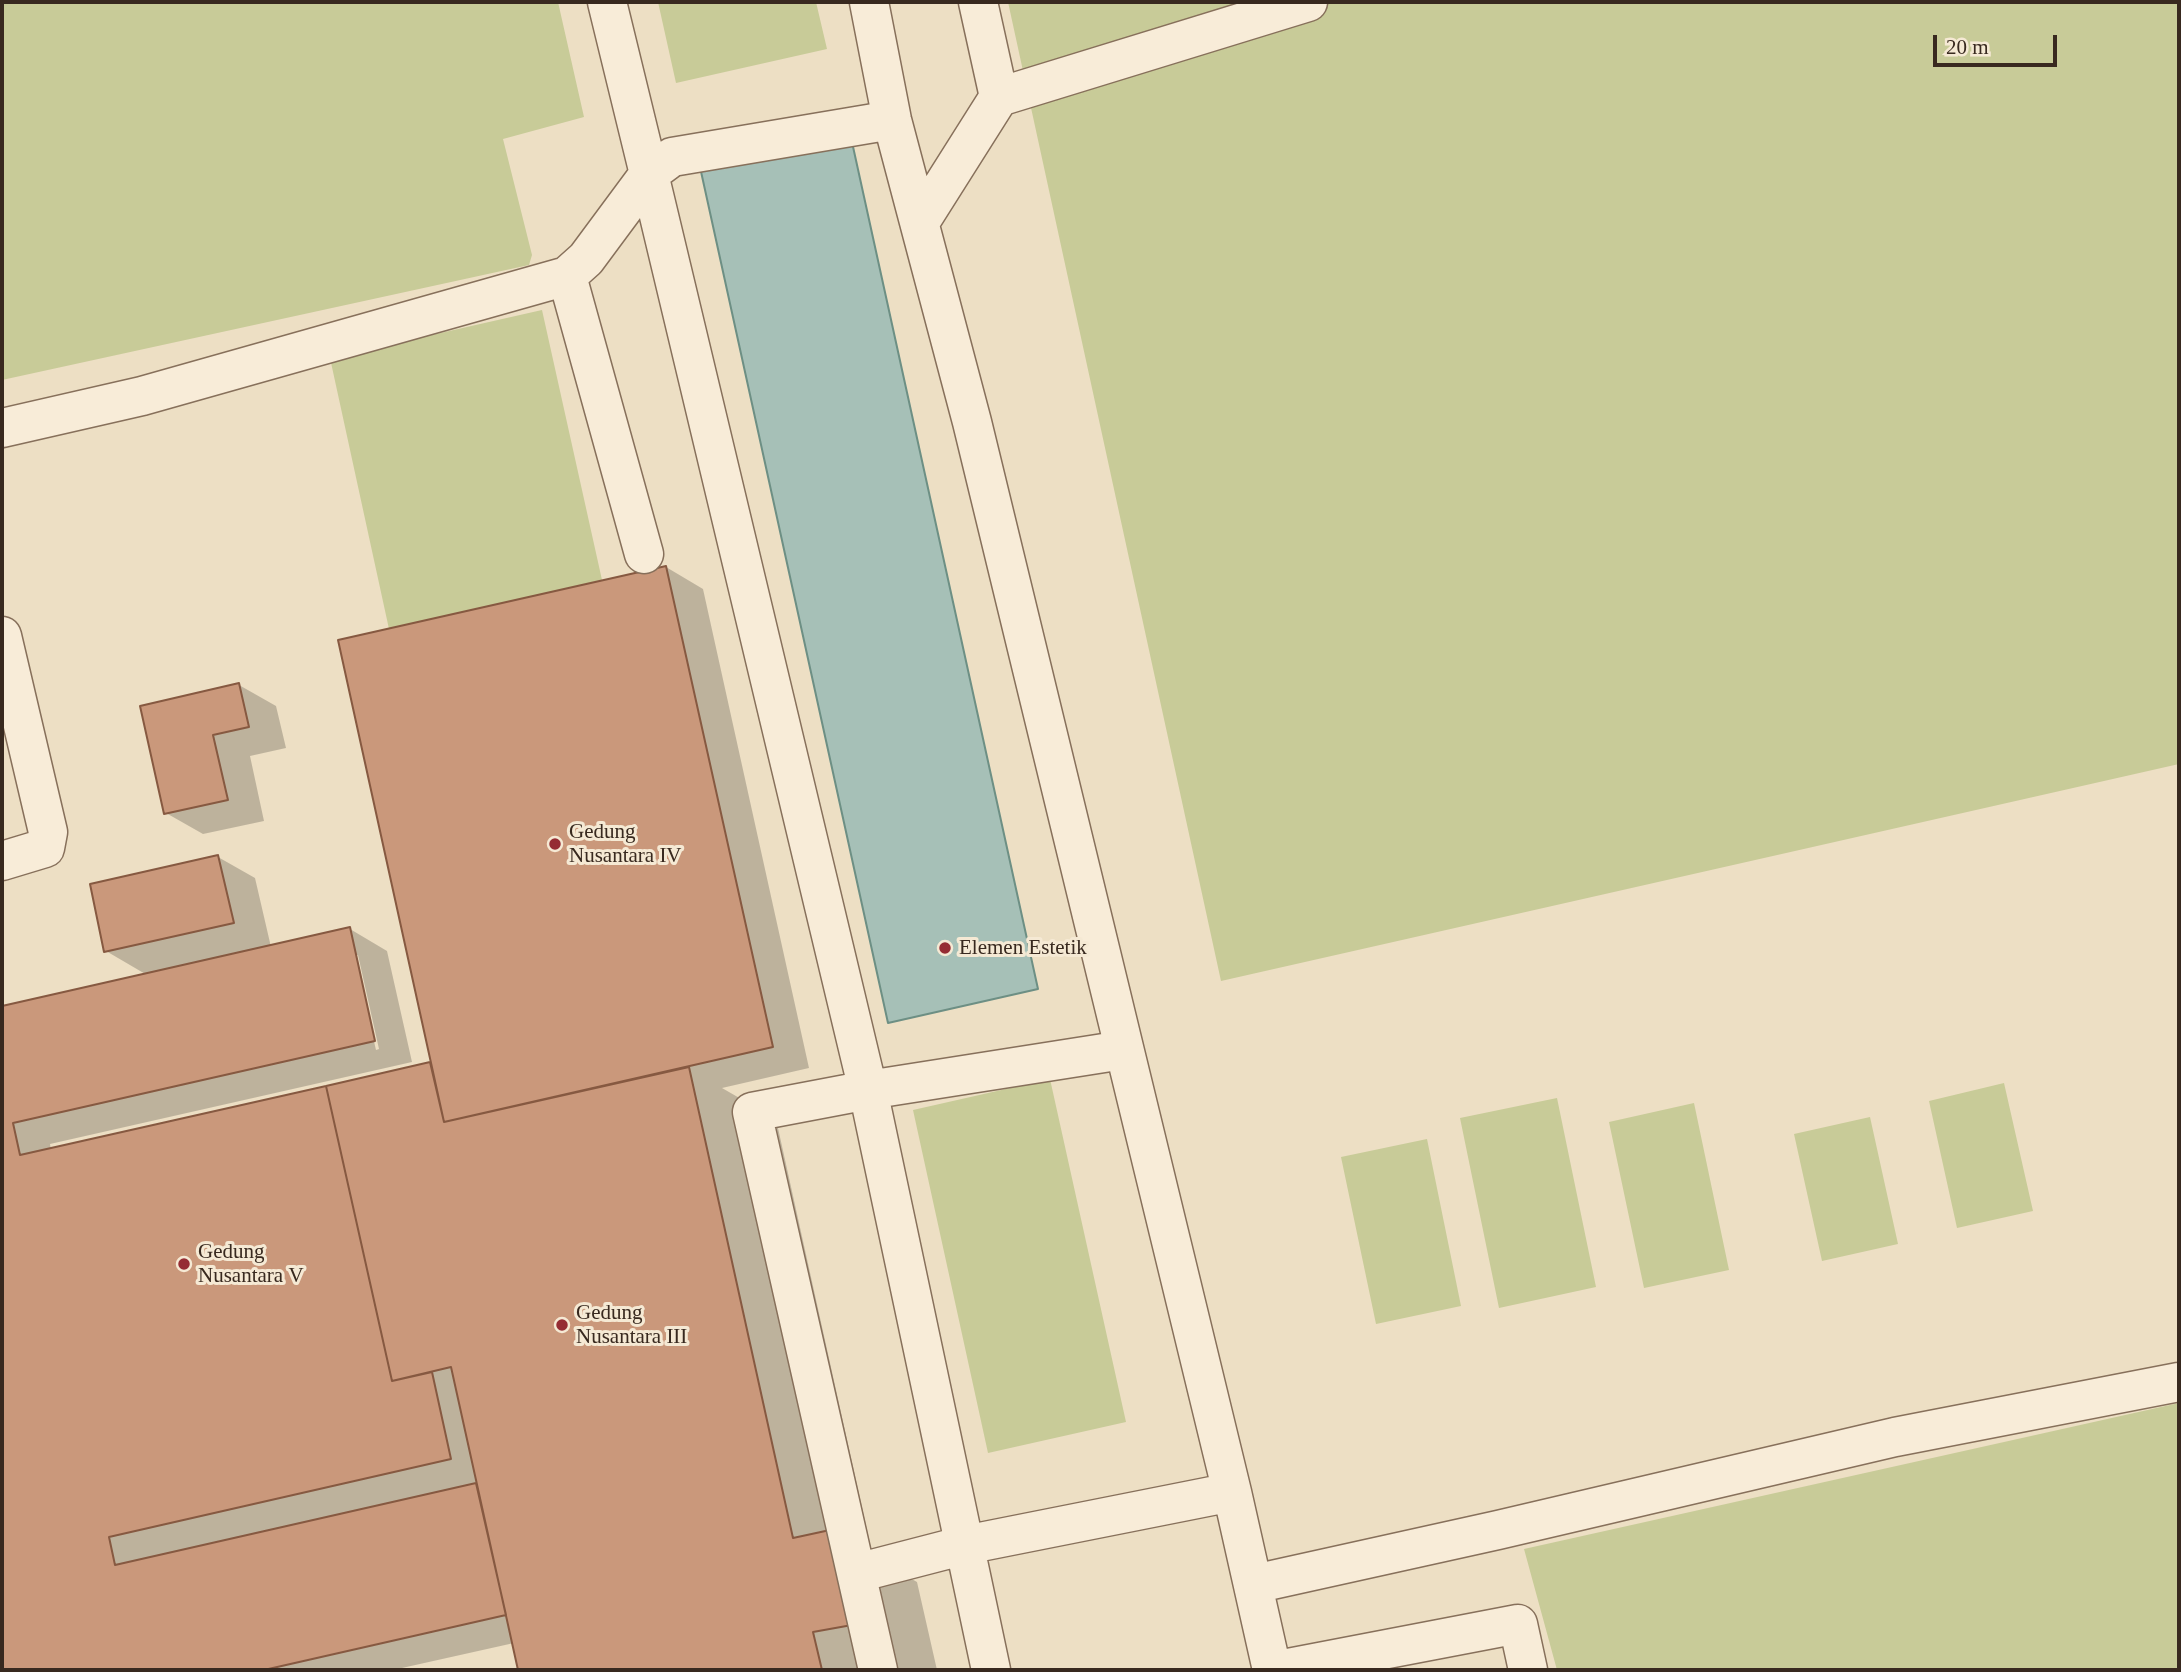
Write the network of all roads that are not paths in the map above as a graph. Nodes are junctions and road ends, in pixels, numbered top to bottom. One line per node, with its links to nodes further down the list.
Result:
1 (607, 2): 7 (lane)
2 (869, 2): 6 (lane)
3 (978, 2): 5 (lane)
4 (1307, 2): 5 (lane)
5 (999, 97): 8 (lane)
6 (892, 120): 7 (lane); 8 (lane)
7 (649, 174): 9 (lane); 15 (lane)
8 (920, 222): 14 (lane)
9 (567, 276): 10 (lane); 11 (lane)
10 (2, 428)
11 (644, 554)
12 (2, 636): 13 (lane)
13 (2, 861)
14 (1123, 1050): 15 (lane); 17 (lane)
15 (868, 1090): 18 (lane); 19 (lane)
16 (2179, 1382): 20 (lane)
17 (1232, 1492): 18 (lane); 20 (lane)
18 (965, 1545): 19 (lane); 22 (lane)
19 (856, 1573): 21 (lane)
20 (1254, 1584): 23 (lane)
21 (878, 1670)
22 (991, 1670)
23 (1272, 1670)
24 (1278, 1670): 25 (lane)
25 (1528, 1670)

